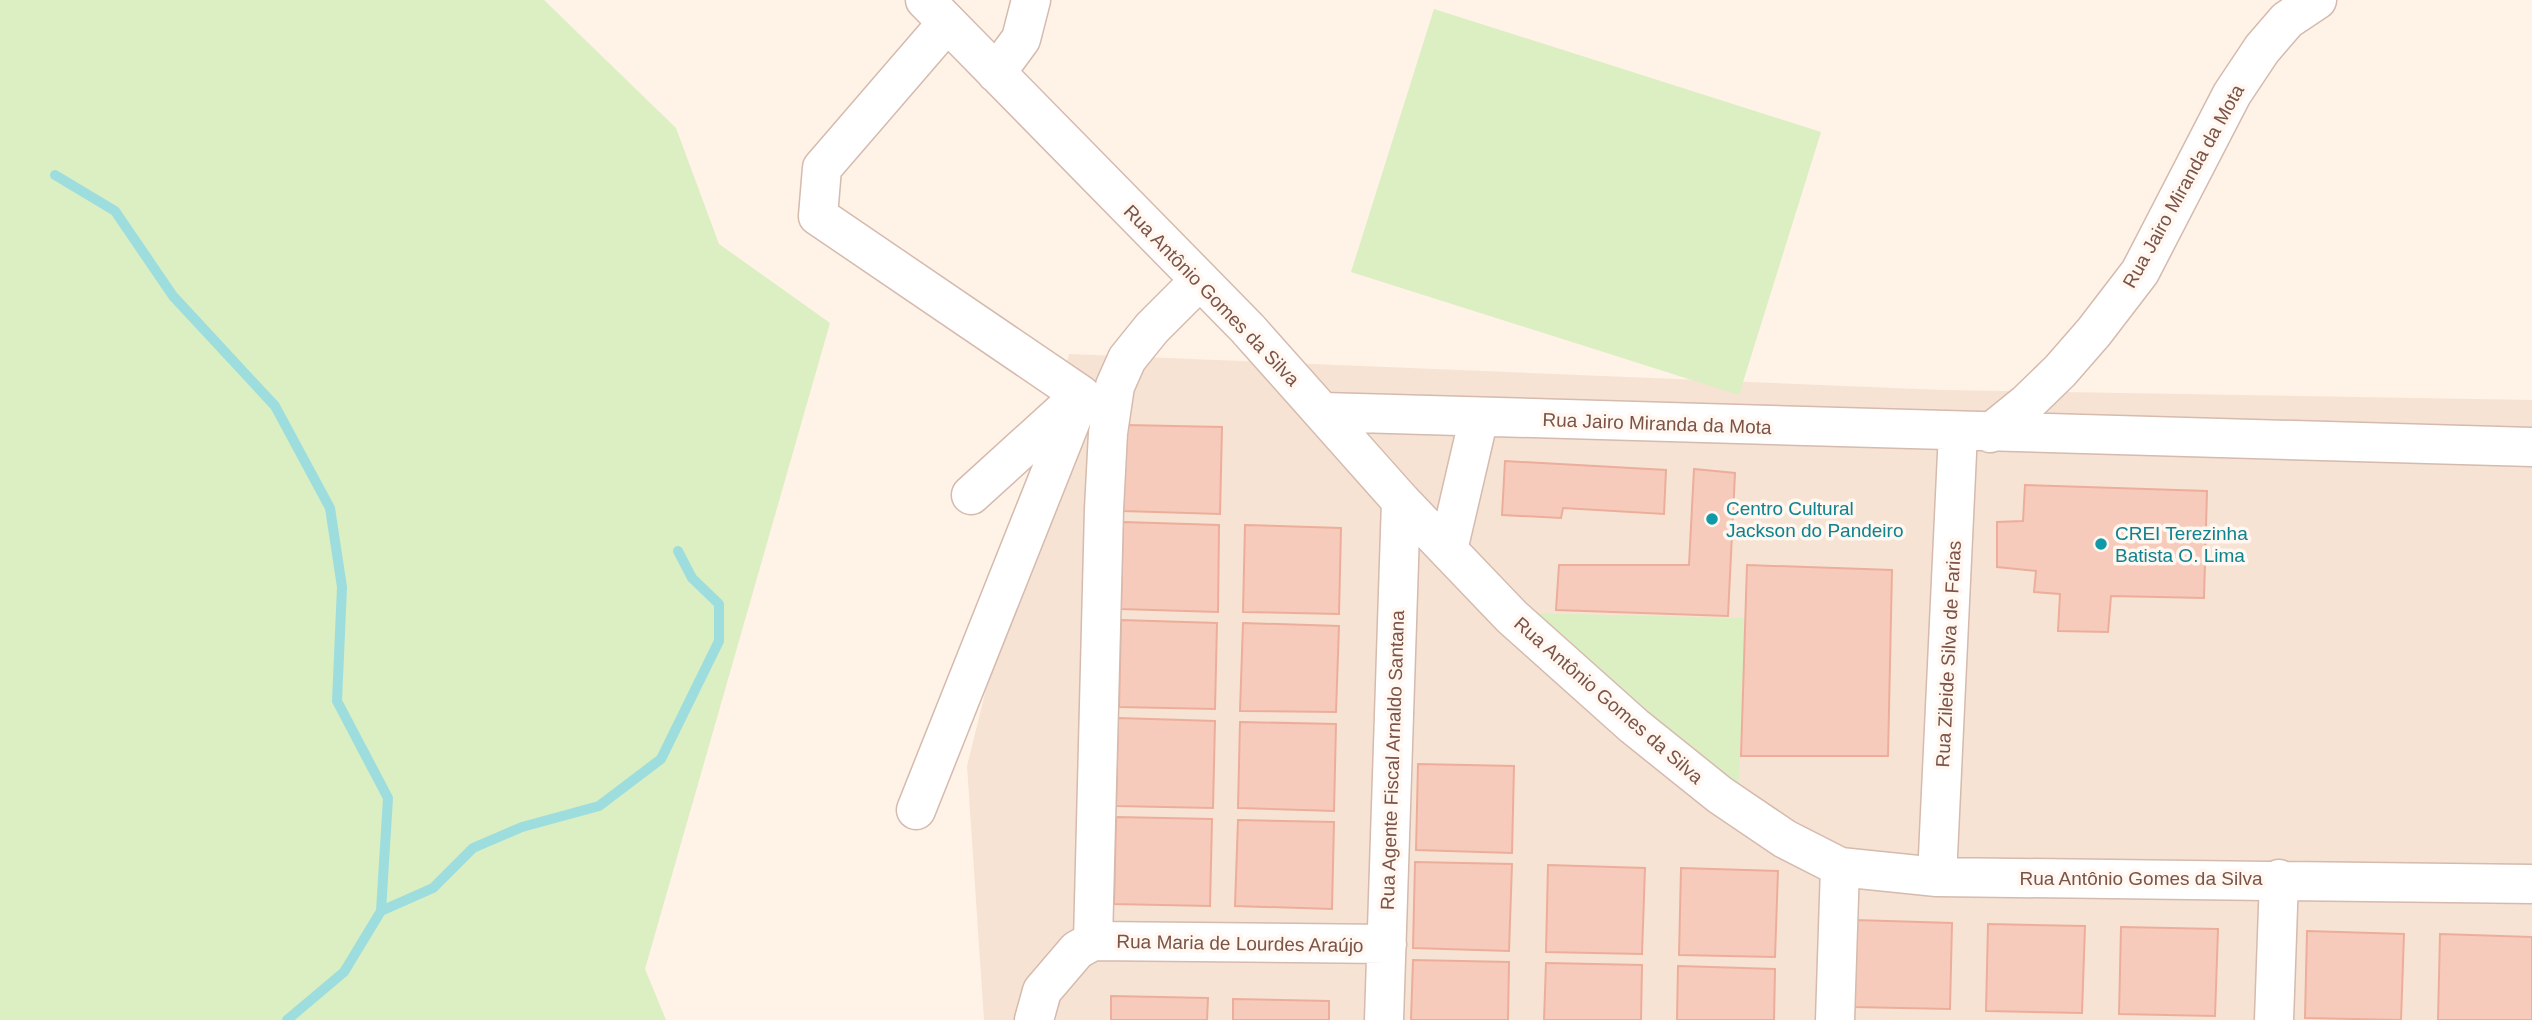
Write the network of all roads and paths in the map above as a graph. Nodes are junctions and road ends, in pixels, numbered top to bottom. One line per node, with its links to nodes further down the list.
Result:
1 (1031, 0): 4 (street)
2 (2317, 0): 9 (street, Rua Jairo Miranda da Mota)
3 (936, 11): 4 (street, Rua Antônio Gomes da Silva); 6 (street)
4 (996, 73): 5 (street, Rua Antônio Gomes da Silva)
5 (1200, 281): 6 (street); 7 (street, Rua Antônio Gomes da Silva)
6 (1098, 391): 11 (street); 14 (street); 19 (street)
7 (1323, 412): 8 (street, Rua Jairo Miranda da Mota); 12 (street, Rua Antônio Gomes da Silva)
8 (1479, 417): 9 (street, Rua Jairo Miranda da Mota); 13 (street)
9 (1974, 432): 10 (street, Rua Jairo Miranda da Mota); 16 (street, Rua Zileide Silva de Farias)
10 (2532, 447)
11 (971, 495)
12 (1401, 501): 13 (street, Rua Antônio Gomes da Silva); 20 (street, Rua Agente Fiscal Arnaldo Santana)
13 (1448, 550): 15 (street, Rua Antônio Gomes da Silva)
14 (916, 810)
15 (1840, 867): 16 (street, Rua Antônio Gomes da Silva); 23 (street)
16 (1937, 877): 17 (street, Rua Antônio Gomes da Silva)
17 (2279, 879): 18 (street, Rua Antônio Gomes da Silva); 24 (street)
18 (2532, 884)
19 (1093, 941): 20 (street, Rua Maria de Lourdes Araújo); 21 (street)
20 (1387, 944): 22 (street, Rua Agente Fiscal Arnaldo Santana)
21 (1034, 1020)
22 (1384, 1020)
23 (1835, 1020)
24 (2274, 1020)

